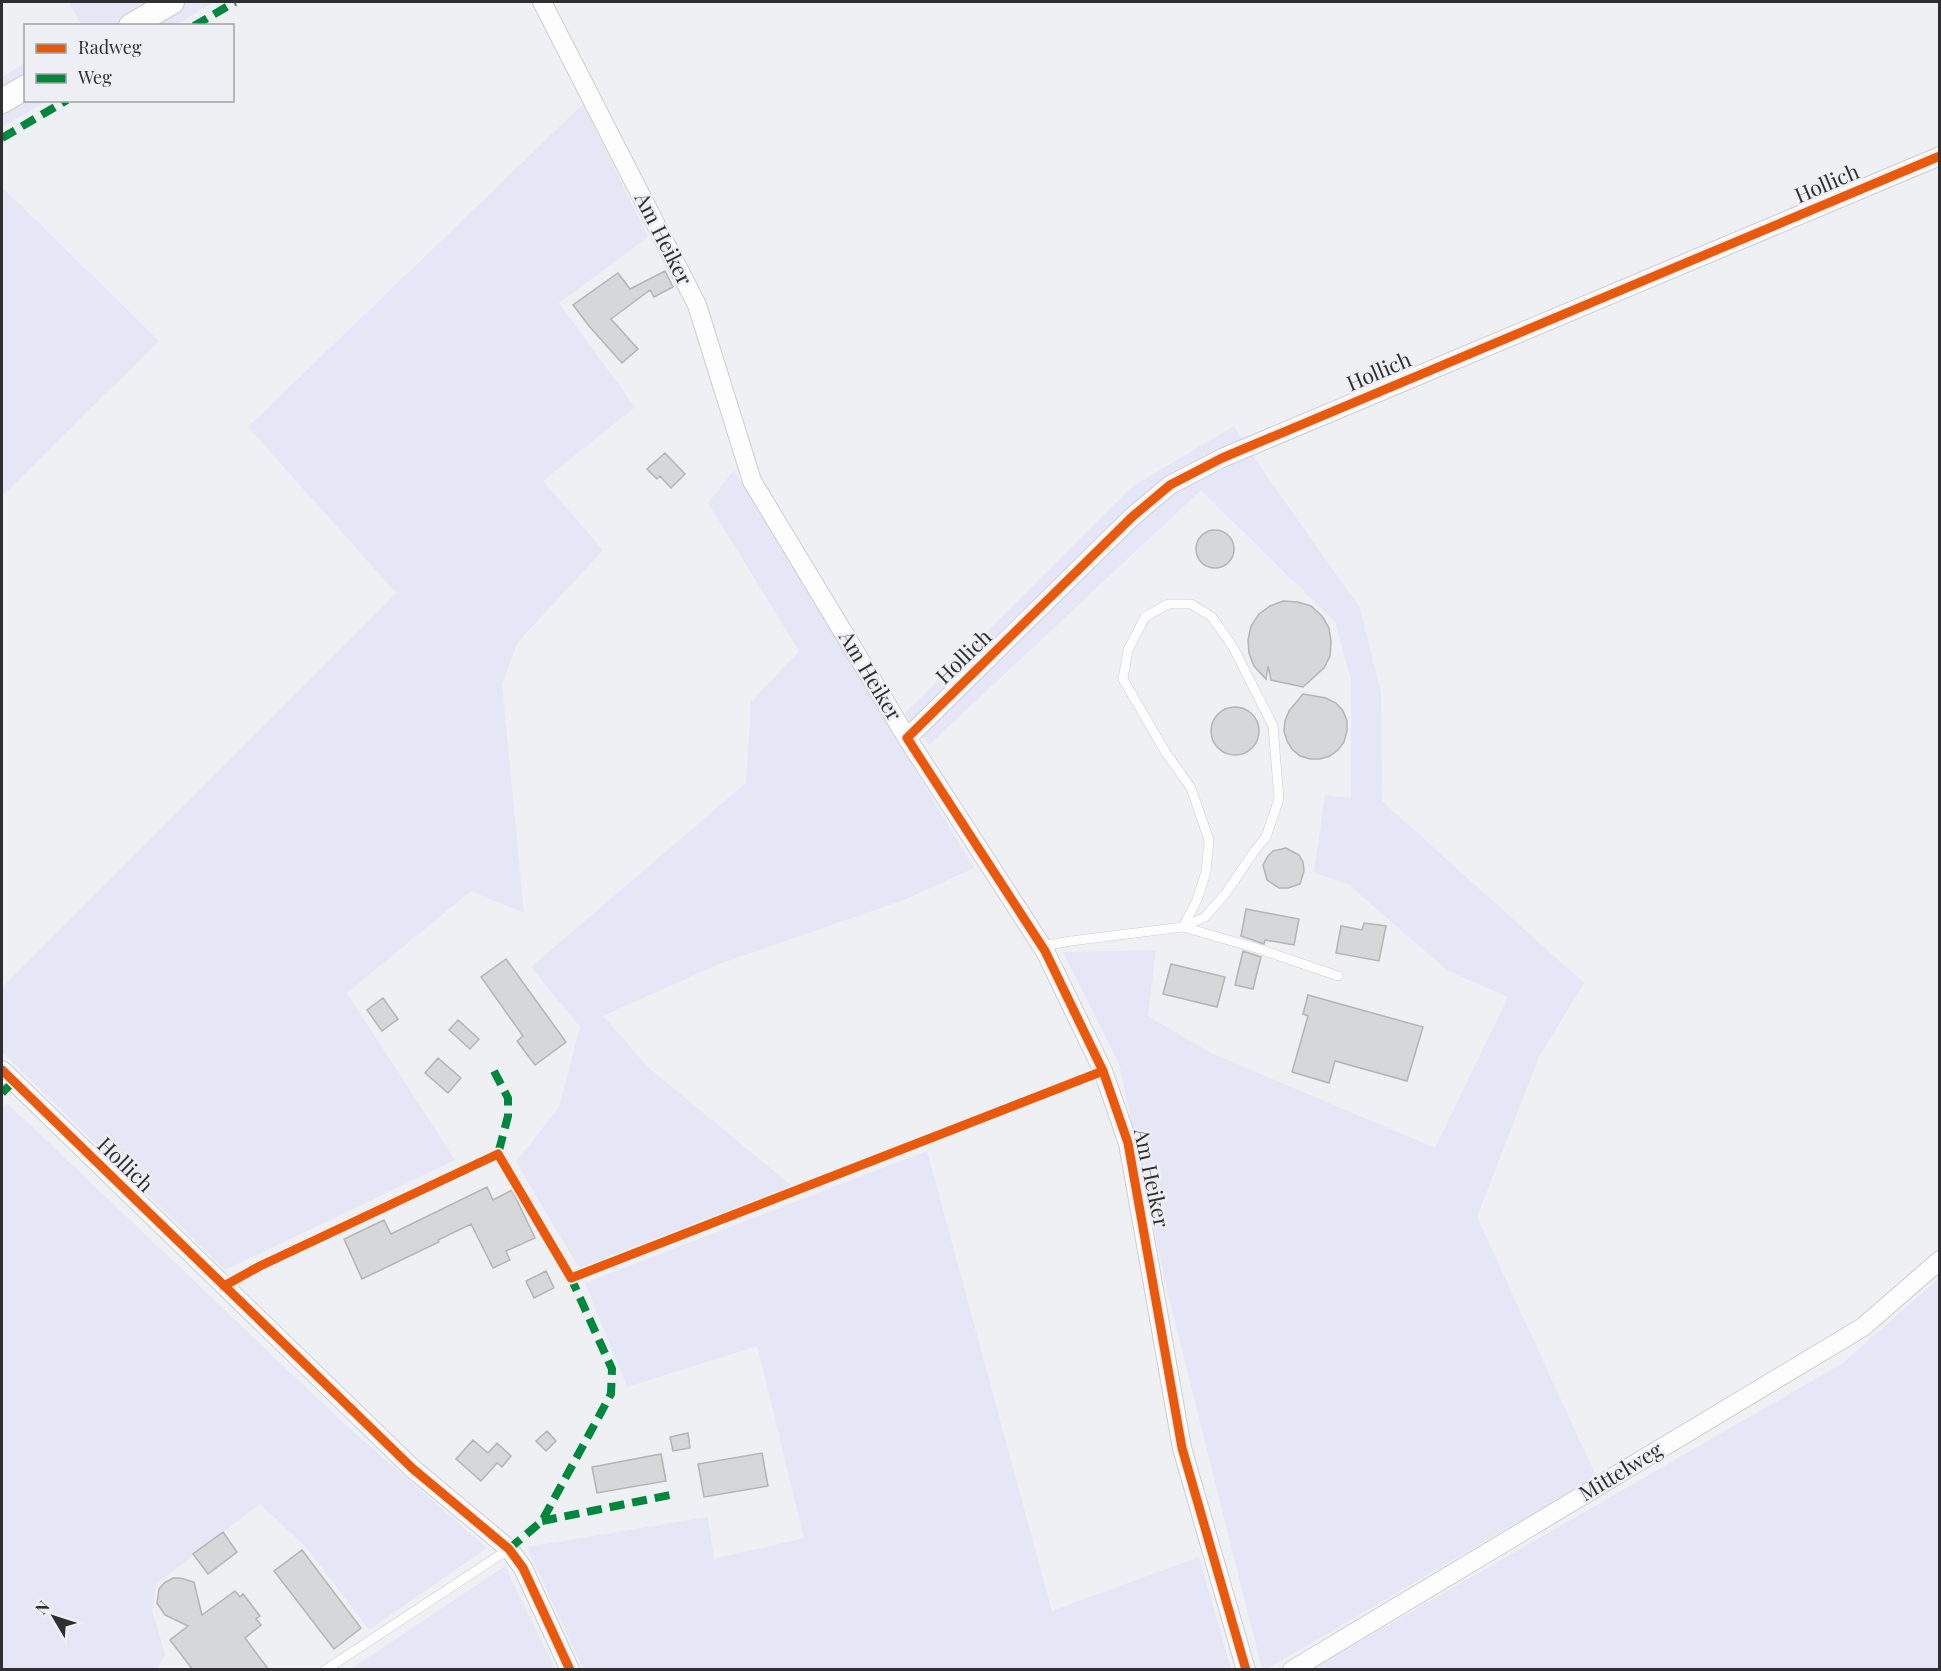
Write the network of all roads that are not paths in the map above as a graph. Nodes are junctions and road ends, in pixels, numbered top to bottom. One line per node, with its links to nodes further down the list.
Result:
1 (172, 2): 3 (main road)
2 (542, 2): 7 (street, Am Heiker)
3 (134, 24)
4 (24, 88): 5 (main road)
5 (2, 101)
6 (1940, 156): 7 (street, Hollich)
7 (907, 738): 9 (street, Am Heiker)
8 (1183, 927): 8 (lane); 9 (lane); 10 (lane)
9 (1042, 946): 16 (street, Am Heiker)
10 (1338, 975)
11 (2, 1070): 13 (street, Hollich)
12 (1940, 1260): 17 (street, Mittelweg)
13 (509, 1549): 14 (lane); 15 (street, Hollich)
14 (325, 1670)
15 (570, 1670)
16 (1246, 1670)
17 (1292, 1670)

